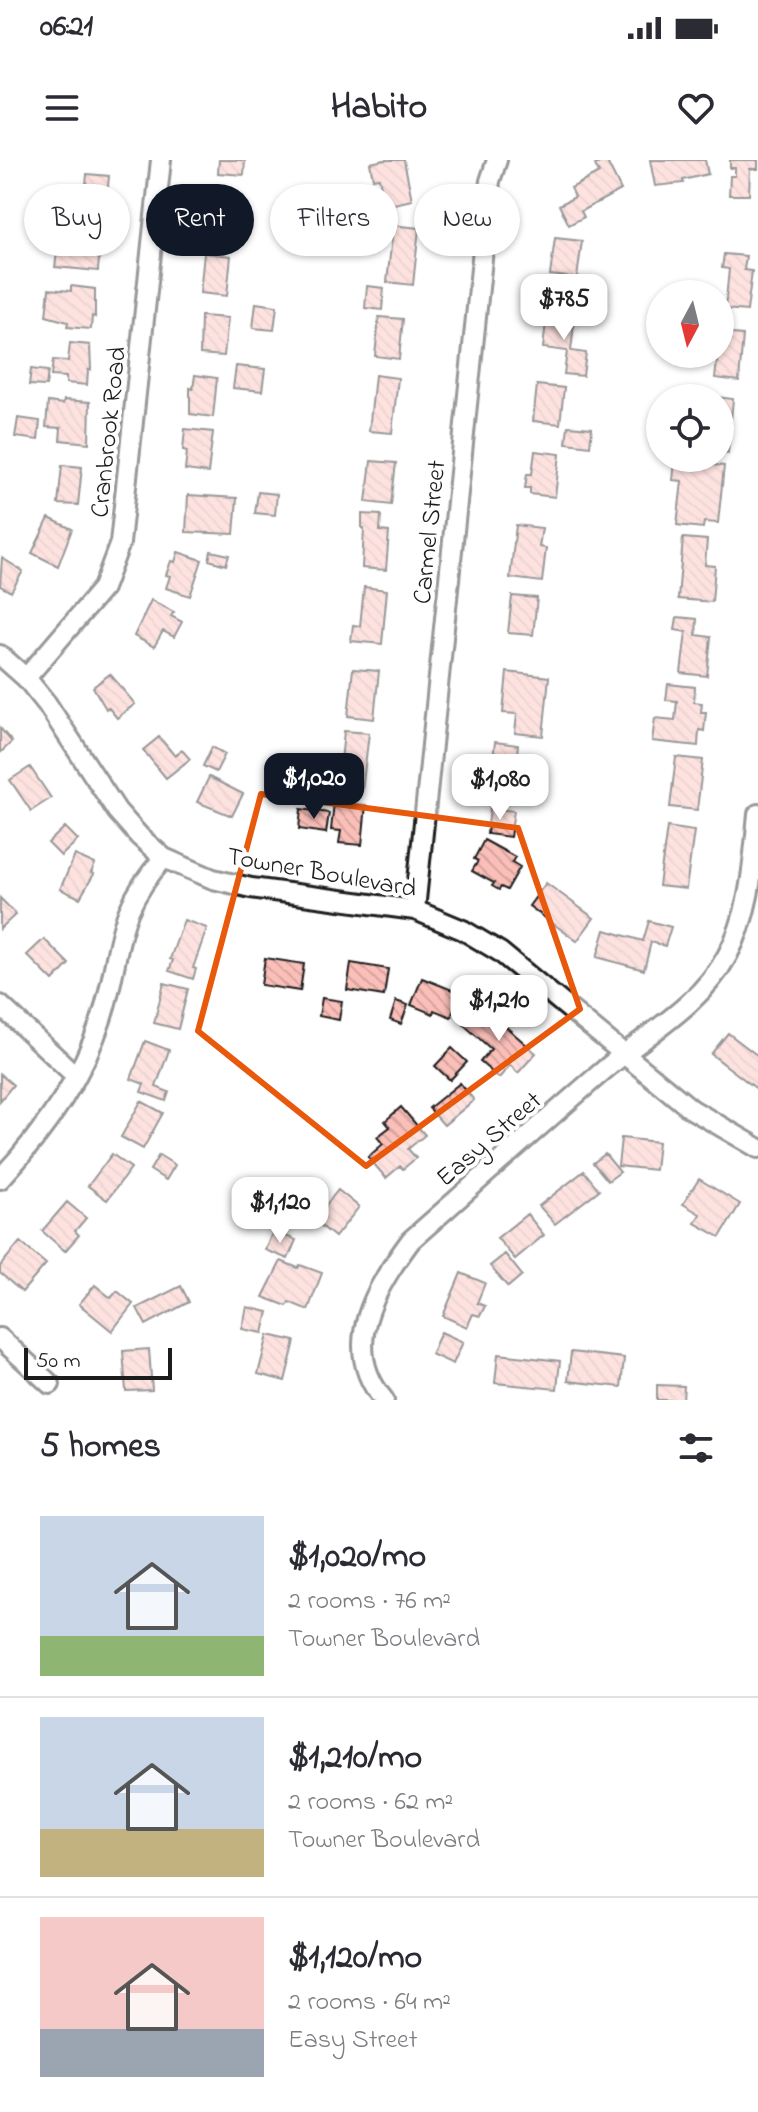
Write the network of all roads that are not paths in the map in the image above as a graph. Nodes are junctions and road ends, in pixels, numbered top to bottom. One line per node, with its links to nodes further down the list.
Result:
1 (161, 160): 4 (street, Cranbrook Road)
2 (497, 160): 7 (street, Carmel Street)
3 (0, 655): 4 (street, Towner Boulevard)
4 (26, 678): 6 (street, Towner Boulevard)
5 (758, 814): 9 (street, Easy Street)
6 (164, 858): 7 (street, Towner Boulevard); 10 (street)
7 (415, 910): 9 (street, Towner Boulevard)
8 (0, 1005): 10 (street)
9 (623, 1055): 11 (street, Towner Boulevard); 15 (street, Easy Street)
10 (76, 1076): 12 (street)
11 (758, 1148)
12 (0, 1179)
13 (0, 1338): 14 (street)
14 (50, 1384)
15 (384, 1400)

